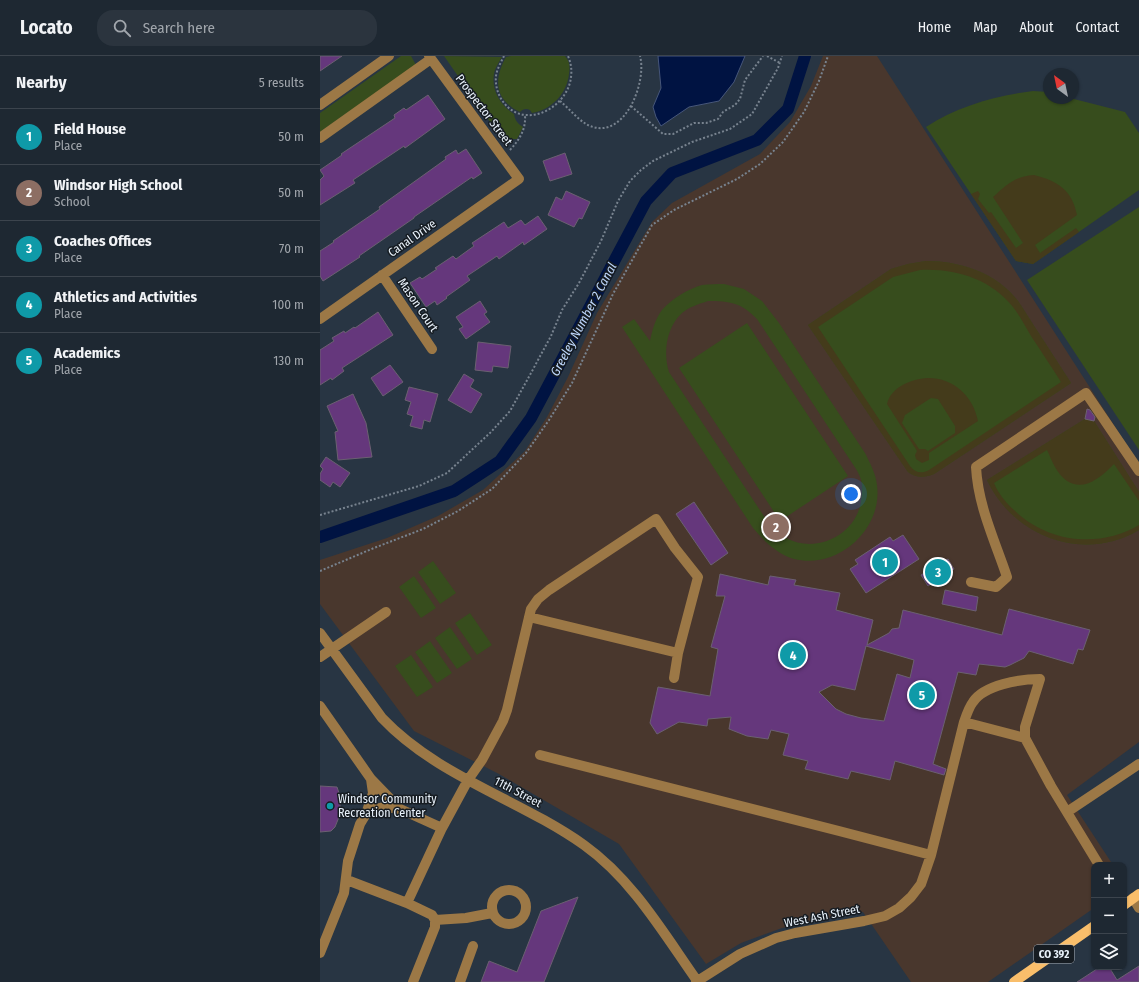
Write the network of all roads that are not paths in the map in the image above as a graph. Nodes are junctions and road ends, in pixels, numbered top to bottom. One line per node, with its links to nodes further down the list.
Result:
1 (389, 56): 3 (street)
2 (430, 58): 4 (street); 5 (street, Prospector Street)
3 (320, 105)
4 (320, 138)
5 (519, 179): 6 (street, Canal Drive)
6 (382, 275): 7 (street, Canal Drive); 8 (street, Mason Court)
7 (320, 319)
8 (432, 349)
9 (1139, 471): 10 (street)
10 (971, 582)
11 (386, 612): 14 (street)
12 (529, 617): 15 (street); 15 (street); 24 (street)
13 (320, 633): 14 (street, 11th Street)
14 (331, 648): 16 (street); 24 (street, 11th Street)
15 (678, 653): 17 (street)
16 (320, 657)
17 (674, 678)
18 (320, 706): 23 (street)
19 (964, 722): 20 (street); 20 (street, West Ash Street); 29 (street, West Ash Street)
20 (1025, 738): 26 (street)
21 (540, 755): 29 (street)
22 (1139, 764): 26 (street)
23 (371, 779): 25 (street); 27 (street)
24 (468, 780): 28 (street); 43 (street, 11th Street)
25 (400, 809): 27 (street); 28 (street)
26 (1067, 812): 30 (street)
27 (366, 814): 31 (street)
28 (442, 828): 34 (street)
29 (931, 855): 43 (street, West Ash Street)
30 (1097, 862)
31 (346, 880): 34 (street); 40 (street)
32 (1136, 896): 33 (main road); 35 (street)
33 (1127, 902)
34 (407, 903): 37 (street)
35 (1139, 908)
36 (492, 913): 37 (street)
37 (436, 920): 41 (street)
38 (1091, 928): 44 (main road, CO 392)
39 (473, 946): 42 (street)
40 (320, 953)
41 (413, 982)
42 (460, 982)
43 (697, 982)
44 (1014, 982)

